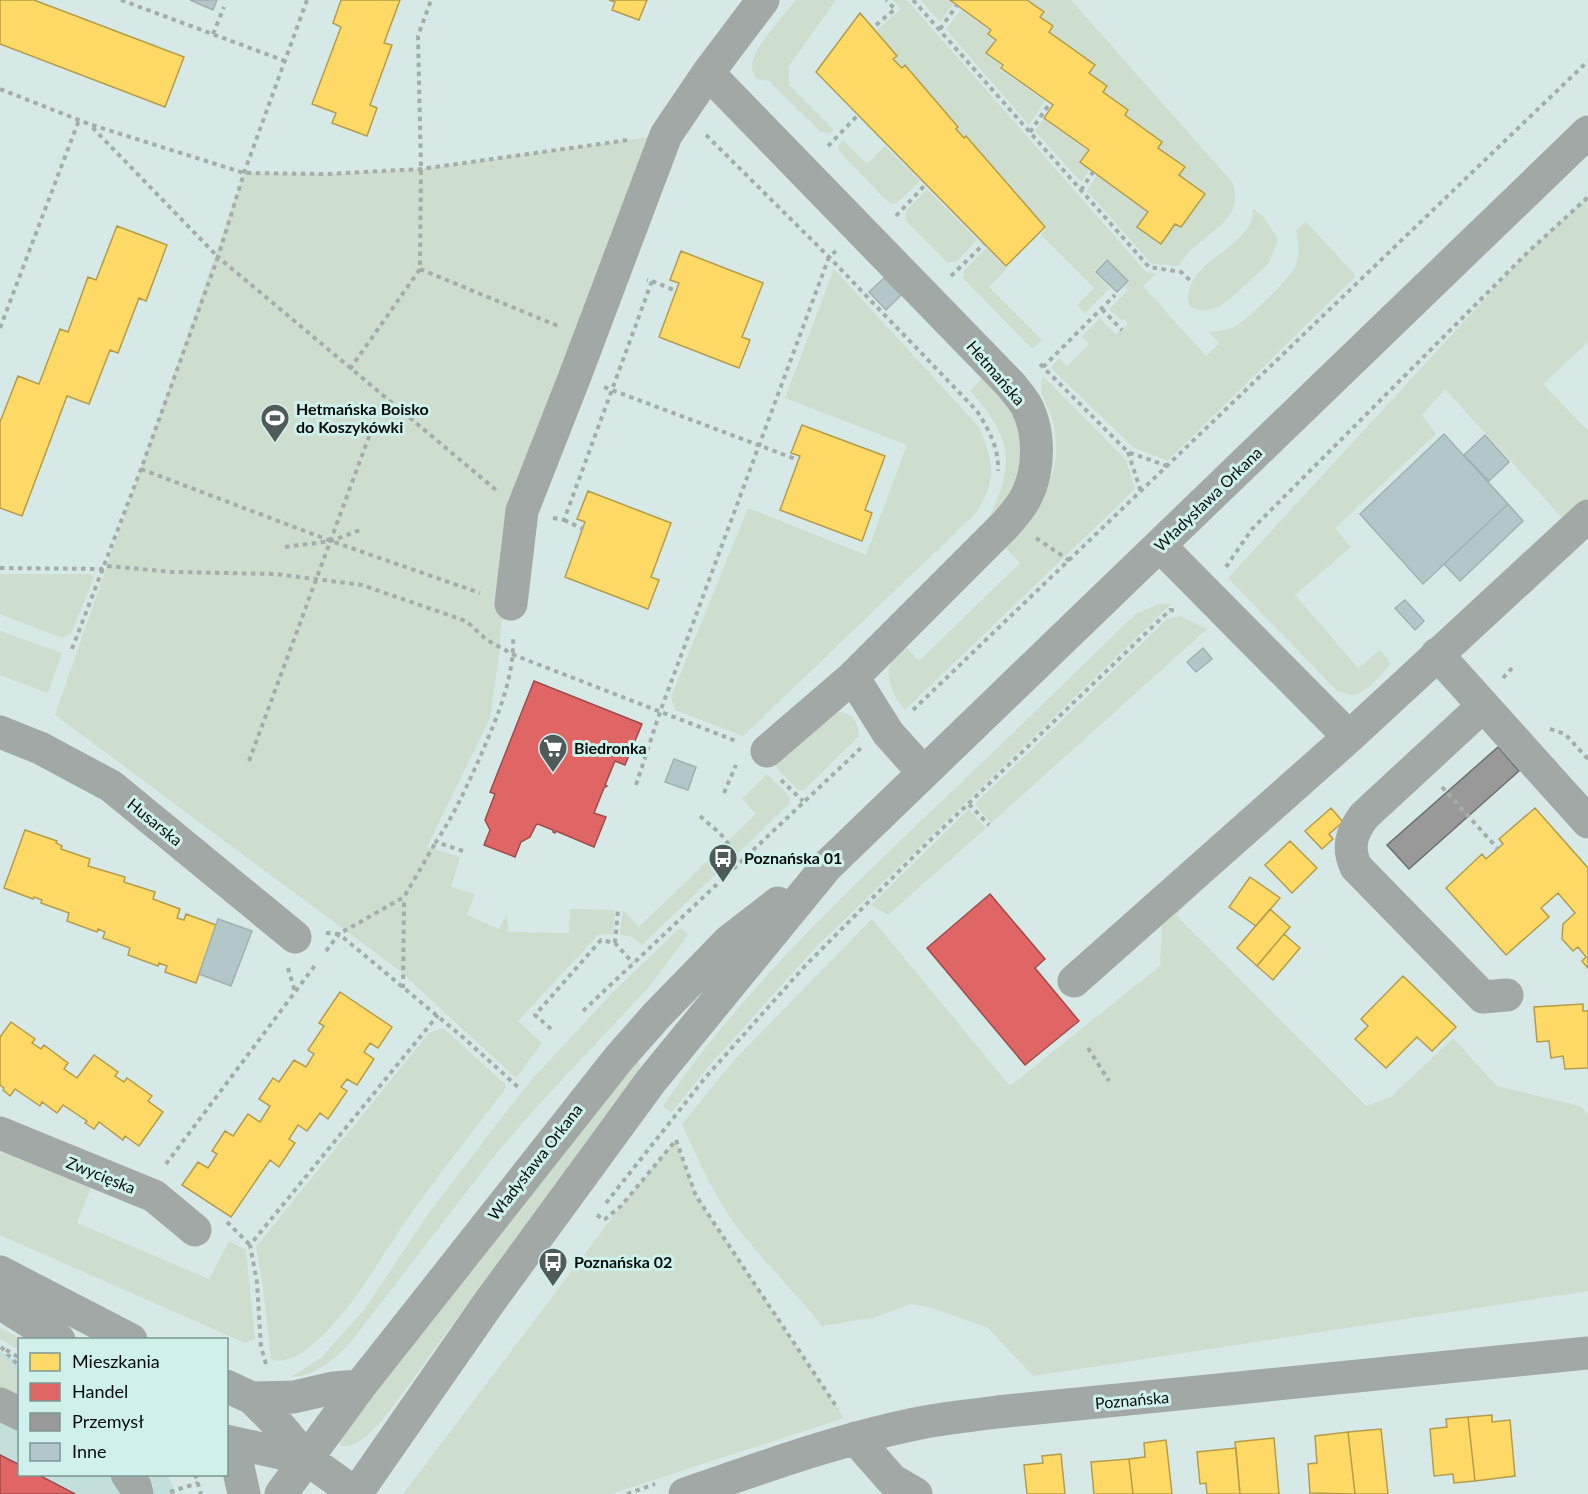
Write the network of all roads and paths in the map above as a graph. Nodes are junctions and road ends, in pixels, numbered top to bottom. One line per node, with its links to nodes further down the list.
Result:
1 (121, 0): 11 (path)
2 (307, 0): 12 (path)
3 (431, 0): 36 (path)
4 (763, 0): 14 (street)
5 (886, 0): 9 (path)
6 (913, 0): 10 (path)
7 (957, 6): 10 (path)
8 (224, 7): 11 (path)
9 (876, 25)
10 (939, 29): 19 (path)
11 (213, 34): 12 (path)
12 (285, 61): 33 (path)
13 (1588, 61): 56 (path)
14 (708, 73): 31 (street, Hetmańska); 34 (street)
15 (1050, 103): 19 (path)
16 (858, 115): 22 (path)
17 (79, 120): 44 (path)
18 (89, 124): 33 (path)
19 (1030, 132): 26 (path)
20 (1588, 132): 66 (street, Władysława Orkana)
21 (820, 139): 22 (path)
22 (828, 146): 23 (path)
23 (836, 154)
24 (1093, 172): 26 (path)
25 (926, 184): 29 (path)
26 (1081, 190): 39 (path)
27 (1588, 196): 72 (path)
28 (888, 208): 29 (path)
29 (896, 216): 30 (path)
30 (904, 224)
31 (860, 229): 53 (path); 61 (street, Hetmańska)
32 (984, 244): 37 (path)
33 (218, 257): 49 (path); 57 (path)
34 (616, 267): 38 (path); 46 (street)
35 (944, 267): 37 (path)
36 (420, 269): 46 (path); 49 (path)
37 (951, 276): 40 (path)
38 (652, 281): 41 (path); 51 (path)
39 (1192, 282)
40 (959, 283)
41 (676, 291)
42 (1115, 295): 43 (path)
43 (1102, 309): 45 (path); 48 (path)
44 (0, 328)
45 (1122, 330)
46 (589, 339): 50 (street)
47 (1037, 362): 48 (path)
48 (1043, 367): 54 (path)
49 (350, 369): 52 (path)
50 (575, 376): 51 (path); 59 (street)
51 (612, 390): 53 (path); 62 (path)
52 (384, 396): 59 (path); 65 (path)
53 (759, 446): 55 (path); 80 (path)
54 (1128, 452): 56 (path); 58 (path)
55 (798, 460)
56 (1167, 466): 58 (path)
57 (141, 469): 65 (path); 70 (path)
58 (1141, 492): 68 (path)
59 (522, 511): 62 (path); 73 (street)
60 (1588, 516): 75 (street)
61 (1012, 517): 68 (path); 78 (street, Hetmańska)
62 (564, 520): 63 (path)
63 (583, 529)
64 (360, 530): 65 (path)
65 (331, 541): 67 (path); 71 (path); 73 (path)
66 (1160, 546): 72 (street); 88 (street, Władysława Orkana)
67 (285, 547)
68 (1070, 561): 82 (path)
69 (0, 568): 70 (path)
70 (102, 569): 71 (path); 74 (path)
71 (316, 580): 76 (path); 87 (path)
72 (1210, 598): 84 (street); 92 (path)
73 (511, 604): 76 (path)
74 (72, 649)
75 (1437, 654): 79 (street); 84 (street)
76 (514, 655): 80 (path); 96 (path)
77 (1512, 668): 79 (path)
78 (853, 677): 82 (street); 85 (street, Hetmańska)
79 (1491, 694): 94 (street); 109 (street)
80 (660, 712): 85 (path); 89 (path)
81 (0, 732): 104 (street, Husarska)
82 (888, 733): 88 (street); 91 (path)
83 (1565, 734): 86 (path)
84 (1349, 737): 107 (street)
85 (764, 758): 91 (path)
86 (1588, 759)
87 (249, 761)
88 (923, 772): 100 (street, Władysława Orkana)
89 (636, 785)
90 (1440, 785): 97 (path)
91 (803, 801): 106 (path)
92 (969, 804): 95 (path); 116 (path)
93 (700, 816): 99 (path)
94 (1588, 822)
95 (989, 825)
96 (436, 842): 98 (path); 101 (path)
97 (1498, 849)
98 (463, 851)
99 (734, 858)
100 (827, 866): 131 (street, Władysława Orkana); 148 (street, Władysława Orkana)
101 (404, 897): 103 (path); 108 (path)
102 (618, 910): 105 (path)
103 (339, 934): 104 (path); 108 (path); 118 (path)
104 (295, 937)
105 (615, 943): 106 (path); 112 (path)
106 (633, 963): 110 (path)
107 (1074, 981)
108 (404, 988): 111 (path)
109 (1507, 995)
110 (583, 1011)
111 (438, 1015): 115 (path); 121 (path)
112 (551, 1029)
113 (1088, 1047): 114 (path)
114 (1109, 1081)
115 (518, 1087)
116 (669, 1123)
117 (0, 1132): 120 (street, Zwycięska)
118 (165, 1165)
119 (597, 1215): 135 (path)
120 (208, 1223): 121 (path)
121 (250, 1245): 130 (path)
122 (0, 1272): 125 (street)
123 (2, 1306): 124 (street)
124 (56, 1338)
125 (127, 1338)
126 (1, 1347): 128 (path); 129 (path)
127 (1588, 1353): 135 (street, Poznańska)
128 (18, 1357)
129 (18, 1365)
130 (268, 1371)
131 (360, 1386): 132 (street); 138 (street, Władysława Orkana)
132 (239, 1392): 138 (street)
133 (0, 1404): 134 (street)
134 (18, 1413)
135 (849, 1428): 142 (street, Poznańska); 150 (street)
136 (228, 1441): 138 (street)
137 (228, 1443): 146 (street)
138 (307, 1459): 147 (street, Władysława Orkana); 148 (street)
139 (128, 1476): 143 (street)
140 (196, 1476): 141 (path)
141 (198, 1483): 144 (path); 145 (path)
142 (673, 1488): 149 (path)
143 (137, 1494)
144 (164, 1494)
145 (201, 1494)
146 (244, 1494)
147 (281, 1494)
148 (356, 1494)
149 (627, 1494)
150 (916, 1494)

